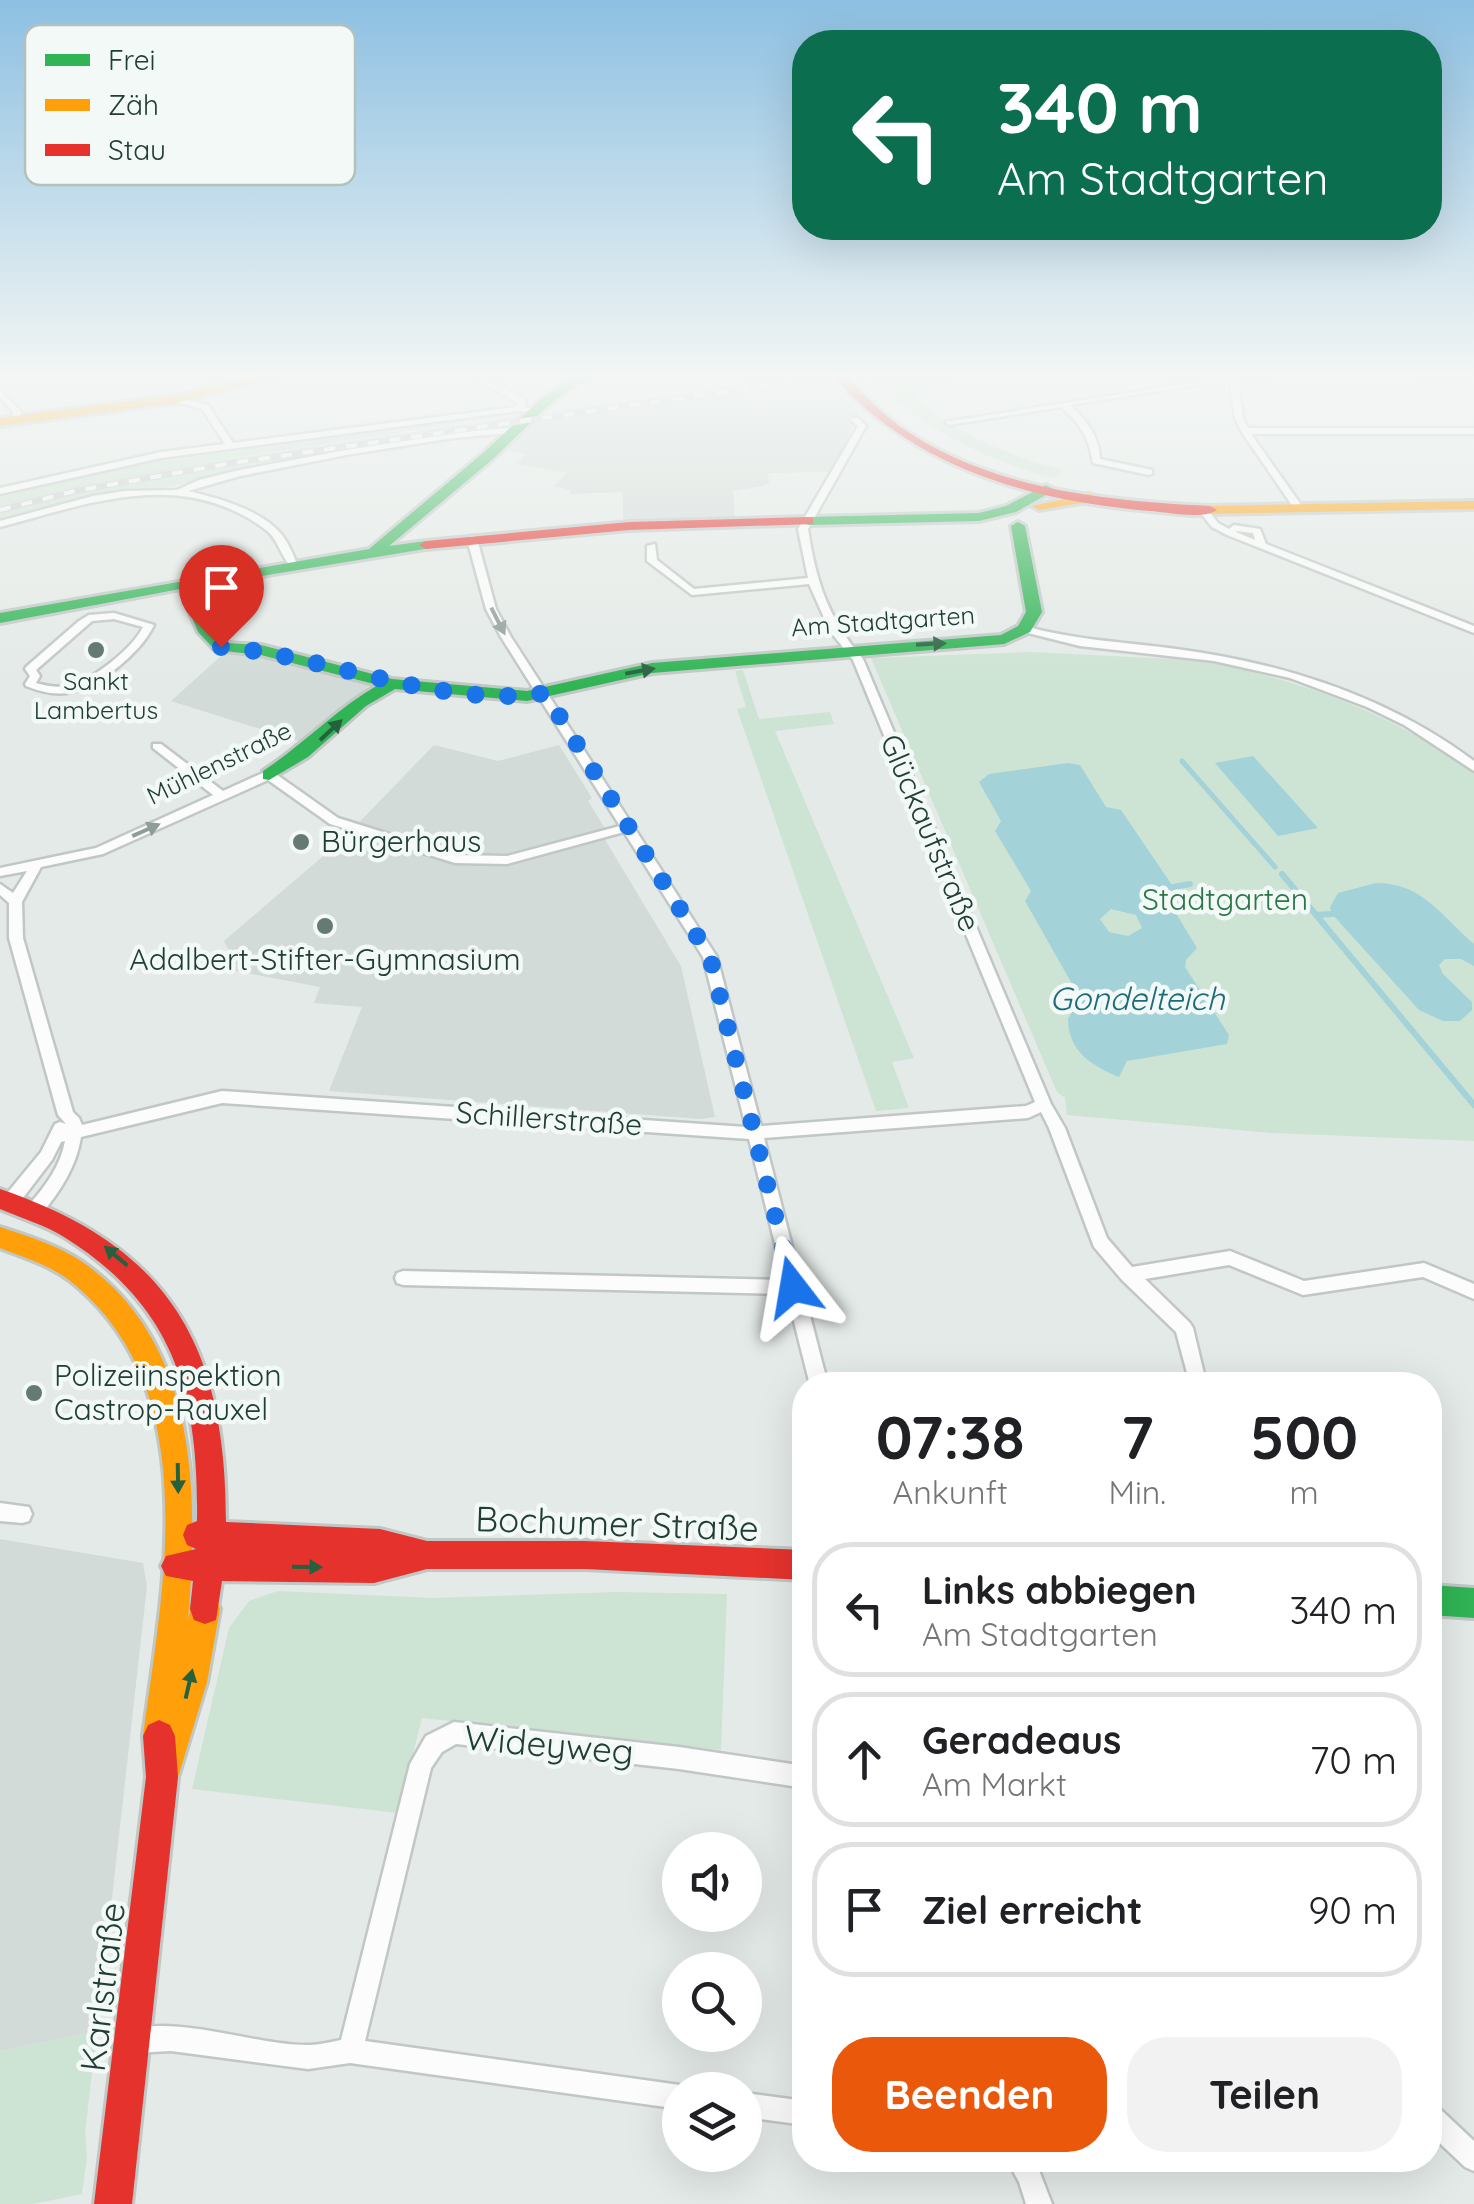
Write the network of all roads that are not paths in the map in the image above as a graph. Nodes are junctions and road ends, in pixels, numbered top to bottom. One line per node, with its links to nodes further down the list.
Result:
1 (46, 480): 9 (street)
2 (210, 480): 8 (street)
3 (450, 480): 20 (main road)
4 (832, 480): 15 (street)
5 (1001, 480): 10 (main road)
6 (1008, 480): 10 (main road)
7 (1279, 480): 12 (street)
8 (181, 490): 16 (street); 21 (street)
9 (0, 491)
10 (1042, 498): 13 (main road); 14 (main road); 17 (main road)
11 (1474, 505): 12 (main road)
12 (1299, 509): 13 (main road)
13 (1204, 511): 27 (street)
14 (980, 517): 15 (main road); 17 (main road)
15 (808, 522): 18 (main road); 22 (street, Glückaufstraße)
16 (0, 524)
17 (1018, 526): 26 (main road)
18 (472, 539): 20 (main road); 30 (street, one-way to 30)
19 (652, 546): 22 (street)
20 (375, 550): 21 (main road)
21 (292, 564): 23 (main road)
22 (812, 581): 28 (street, Glückaufstraße)
23 (186, 586): 24 (main road); 29 (main road, Am Stadtgarten)
24 (78, 612): 24 (street); 25 (main road)
25 (0, 618)
26 (1024, 629): 28 (main road, Am Stadtgarten, one-way to 26); 32 (street)
27 (1474, 630)
28 (848, 650): 30 (main road, Am Stadtgarten, one-way to 28); 40 (street, Glückaufstraße)
29 (392, 684): 30 (main road, Am Stadtgarten); 33 (main road, Mühlenstraße, one-way to 29)
30 (545, 693): 35 (street)
31 (158, 746): 34 (street)
32 (1474, 766)
33 (269, 775): 34 (street, Mühlenstraße); 35 (street)
34 (222, 796): 36 (street, Mühlenstraße, one-way to 34)
35 (630, 827): 41 (street)
36 (36, 865): 37 (street, Mühlenstraße); 39 (street)
37 (0, 872)
38 (0, 888): 39 (street)
39 (15, 902): 42 (street)
40 (1044, 1104): 41 (street, Schillerstraße); 46 (street, Glückaufstraße)
41 (754, 1134): 42 (street, Schillerstraße); 48 (street)
42 (66, 1136): 43 (street); 44 (street)
43 (3, 1205): 44 (main road, Karlstraße)
44 (35, 1210): 45 (main road); 55 (main road, Karlstraße, one-way to 44)
45 (3, 1242): 54 (main road, Karlstraße, one-way to 54)
46 (1128, 1275): 49 (street); 51 (street, Glückaufstraße)
47 (402, 1278): 48 (street)
48 (793, 1287): 50 (street)
49 (1474, 1292)
50 (816, 1372)
51 (1195, 1372)
52 (0, 1512): 53 (street)
53 (22, 1514)
54 (179, 1535): 55 (main road, Bochumer Straße); 58 (main road, Karlstraße)
55 (211, 1535): 56 (main road, Bochumer Straße); 59 (main road, Karlstraße)
56 (427, 1555): 57 (main road, Bochumer Straße); 59 (main road, Bochumer Straße, one-way to 56)
57 (792, 1564)
58 (176, 1566): 59 (main road, Bochumer Straße); 63 (main road, Karlstraße)
59 (210, 1566): 63 (main road, Karlstraße, one-way to 59)
60 (1442, 1601): 61 (main road)
61 (1474, 1603)
62 (792, 1775): 65 (street, Wideyweg)
63 (162, 1777): 64 (main road, Karlstraße)
64 (132, 2042): 65 (street); 72 (main road, Karlstraße)
65 (350, 2051): 66 (street)
66 (662, 2094)
67 (762, 2107): 68 (street)
68 (792, 2110)
69 (1442, 2128): 70 (street)
70 (1474, 2158)
71 (1028, 2172): 73 (street)
72 (113, 2204)
73 (1039, 2204)

